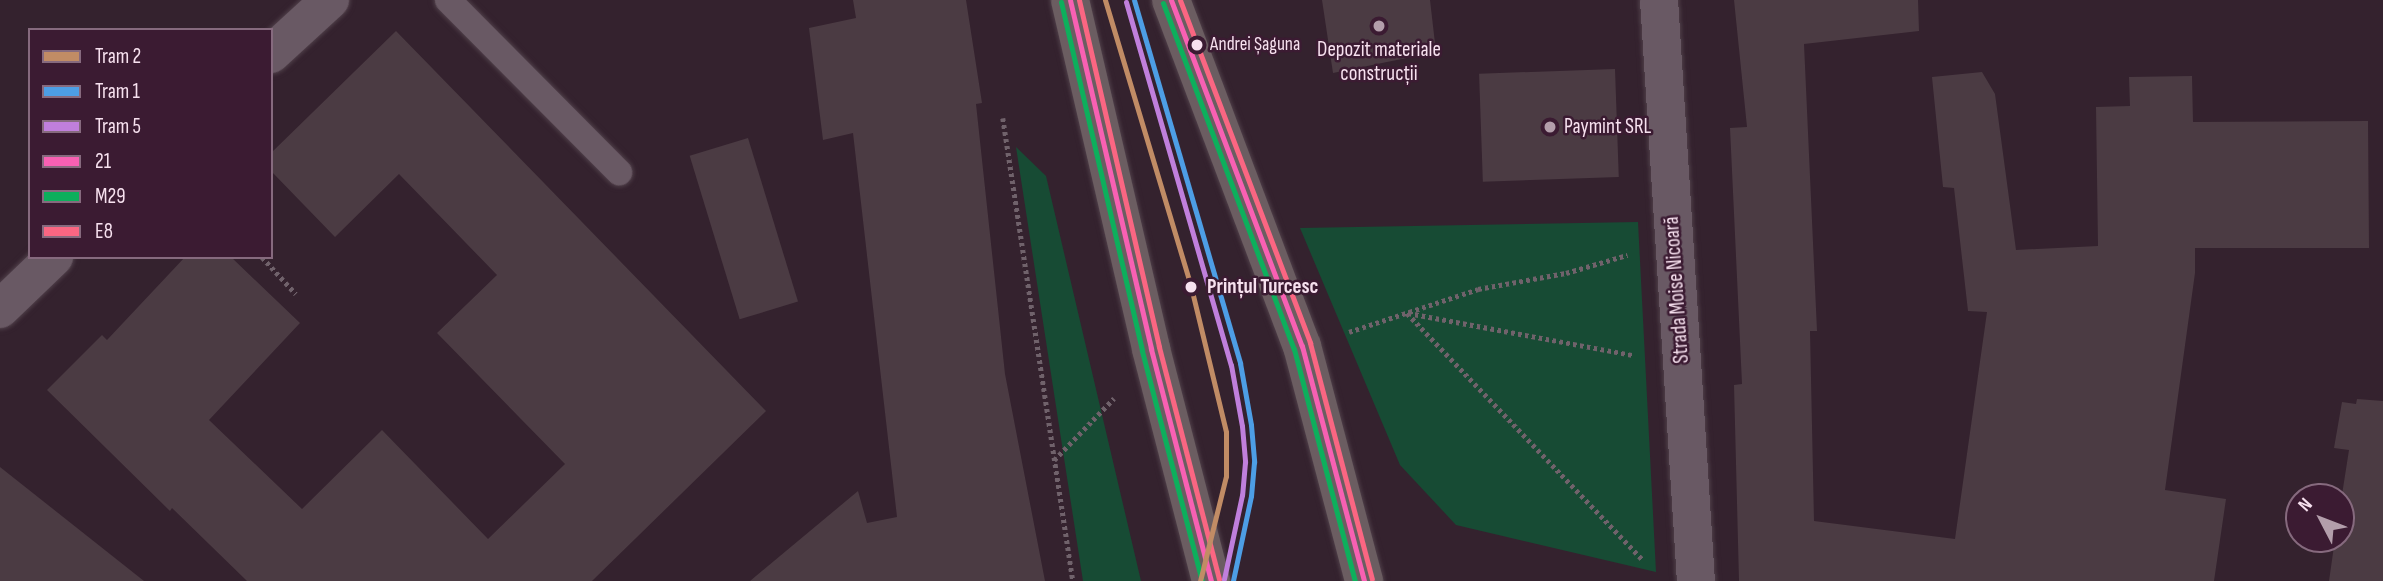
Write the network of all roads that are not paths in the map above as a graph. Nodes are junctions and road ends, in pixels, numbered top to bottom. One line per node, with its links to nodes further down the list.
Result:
1 (330, 0): 6 (street)
2 (448, 0): 7 (lane)
3 (1070, 0): 10 (main road)
4 (1171, 0): 11 (main road)
5 (1659, 0): 12 (street, Strada Moise Nicoară)
6 (273, 52)
7 (619, 172)
8 (52, 259): 9 (street)
9 (0, 309)
10 (1211, 581)
11 (1364, 581)
12 (1696, 581)

